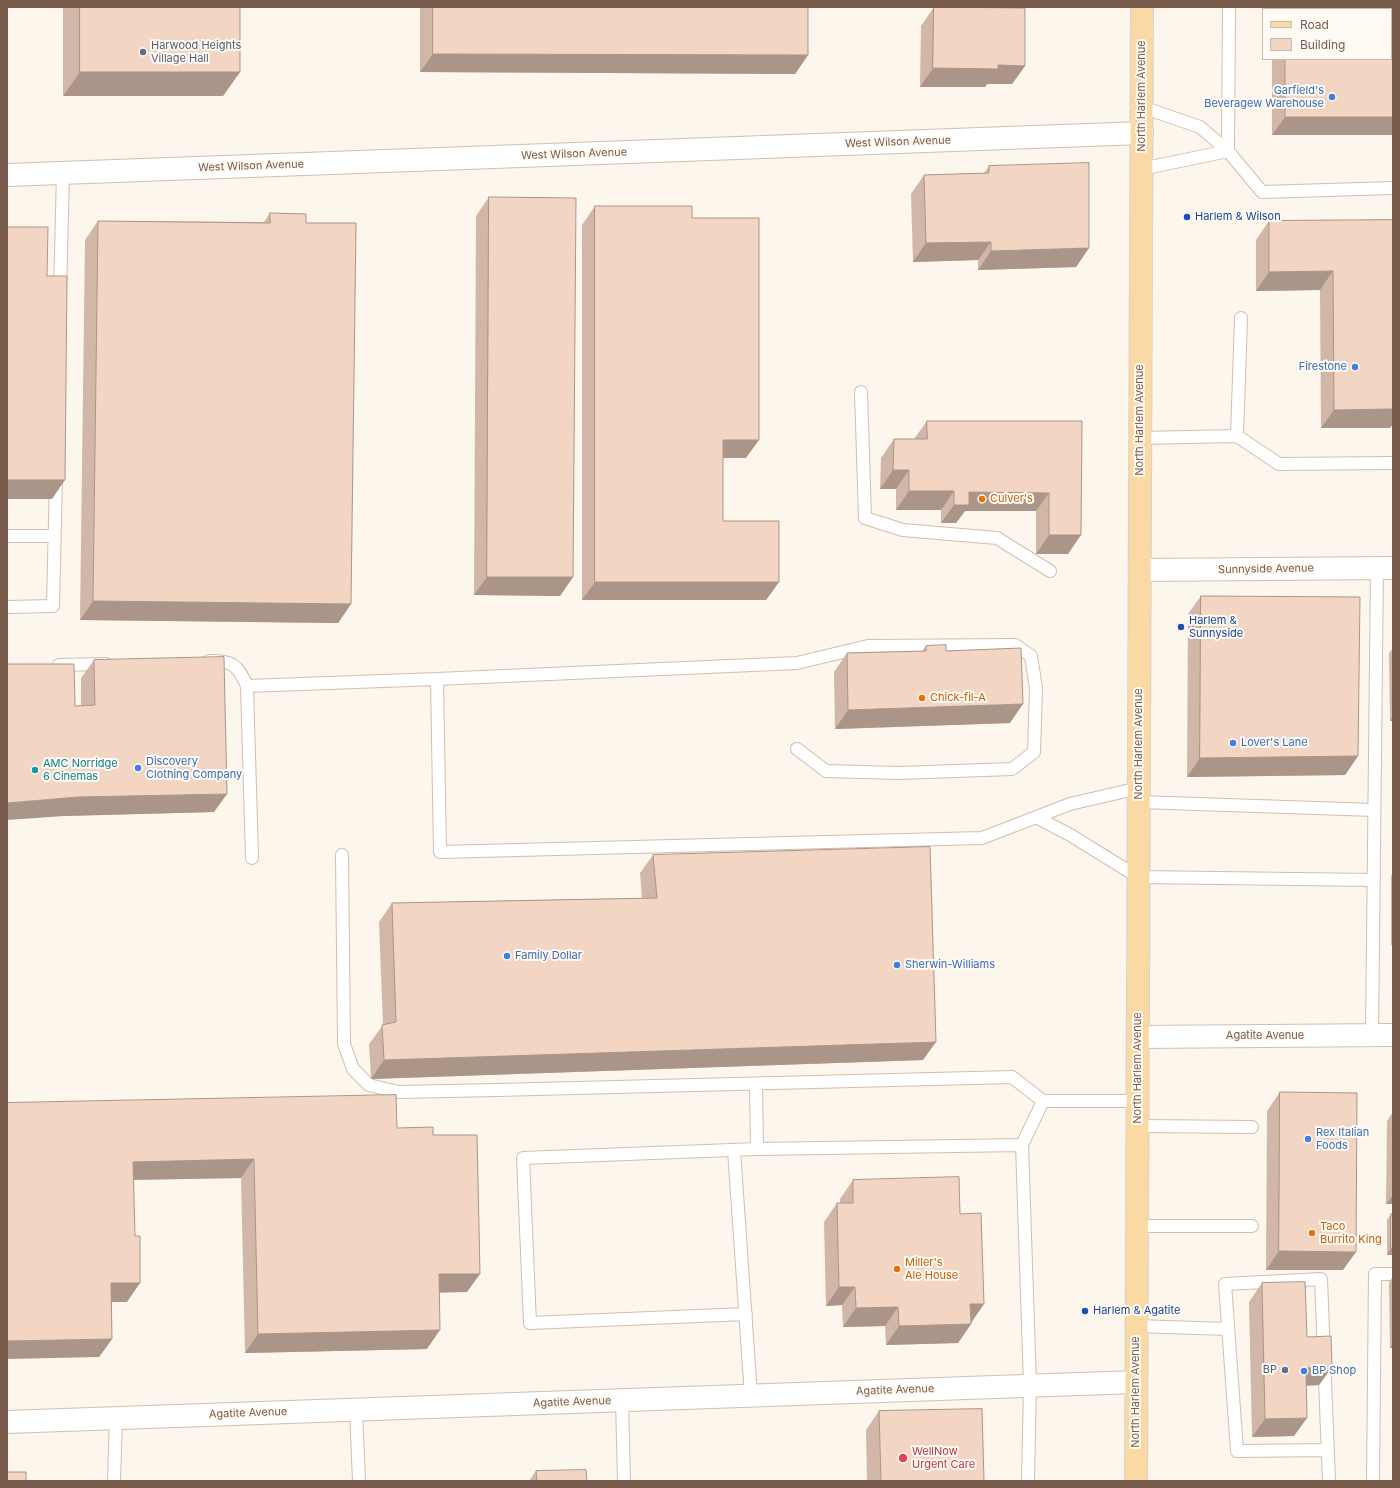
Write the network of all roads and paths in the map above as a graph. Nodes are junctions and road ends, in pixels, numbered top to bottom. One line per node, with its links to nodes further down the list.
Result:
1 (1142, 7): 3 (main road, North Harlem Avenue)
2 (1228, 7): 5 (lane)
3 (1142, 107): 4 (main road, North Harlem Avenue); 5 (lane)
4 (1142, 132): 6 (main road, North Harlem Avenue); 7 (street, West Wilson Avenue)
5 (1228, 151): 6 (lane); 9 (lane)
6 (1142, 169): 14 (main road, North Harlem Avenue)
7 (63, 172): 8 (street, West Wilson Avenue); 10 (lane)
8 (7, 175)
9 (1393, 188)
10 (60, 302)
11 (1241, 318): 13 (lane)
12 (861, 392): 21 (lane)
13 (1236, 436): 14 (lane); 15 (lane)
14 (1140, 438): 20 (main road, North Harlem Avenue)
15 (1393, 463)
16 (56, 466): 18 (lane)
17 (7, 536): 18 (lane)
18 (55, 536): 22 (lane)
19 (1385, 568): 20 (street, Sunnyside Avenue); 30 (lane)
20 (1140, 570): 29 (main road, North Harlem Avenue)
21 (1050, 571)
22 (7, 607)
23 (200, 662): 27 (lane)
24 (121, 663): 25 (lane)
25 (50, 665)
26 (437, 679): 27 (lane); 28 (lane); 31 (lane)
27 (247, 686): 33 (lane)
28 (797, 750)
29 (1139, 795): 30 (lane); 31 (lane); 34 (main road, North Harlem Avenue)
30 (1374, 810): 35 (lane)
31 (1036, 817): 34 (lane)
32 (342, 855): 38 (lane)
33 (252, 858)
34 (1138, 877): 35 (lane); 37 (main road, North Harlem Avenue)
35 (1374, 880): 36 (lane)
36 (1383, 1035): 37 (street, Agatite Avenue)
37 (1138, 1037): 40 (main road, North Harlem Avenue)
38 (756, 1084): 39 (lane); 44 (lane)
39 (1042, 1101): 40 (lane); 43 (lane)
40 (1138, 1101): 41 (main road, North Harlem Avenue)
41 (1137, 1126): 42 (lane); 46 (main road, North Harlem Avenue)
42 (1252, 1127)
43 (1022, 1144): 44 (lane); 53 (lane)
44 (757, 1149): 45 (lane)
45 (734, 1150): 49 (lane); 49 (lane)
46 (1137, 1226): 47 (lane); 50 (main road, North Harlem Avenue)
47 (1252, 1226)
48 (1393, 1274): 66 (lane)
49 (746, 1314): 54 (lane)
50 (1136, 1326): 51 (lane); 52 (main road, North Harlem Avenue)
51 (1228, 1329): 59 (lane); 59 (lane)
52 (1136, 1382): 53 (street, Agatite Avenue); 64 (main road, North Harlem Avenue)
53 (1030, 1385): 54 (street, Agatite Avenue); 63 (lane)
54 (751, 1396): 55 (street, Agatite Avenue)
55 (622, 1400): 56 (street, Agatite Avenue); 62 (lane)
56 (356, 1410): 57 (street, Agatite Avenue); 61 (lane)
57 (116, 1418): 58 (street, Agatite Avenue); 60 (lane)
58 (7, 1422)
59 (1328, 1450): 65 (lane)
60 (114, 1481)
61 (359, 1481)
62 (624, 1481)
63 (1028, 1481)
64 (1136, 1481)
65 (1329, 1481)
66 (1373, 1481)

